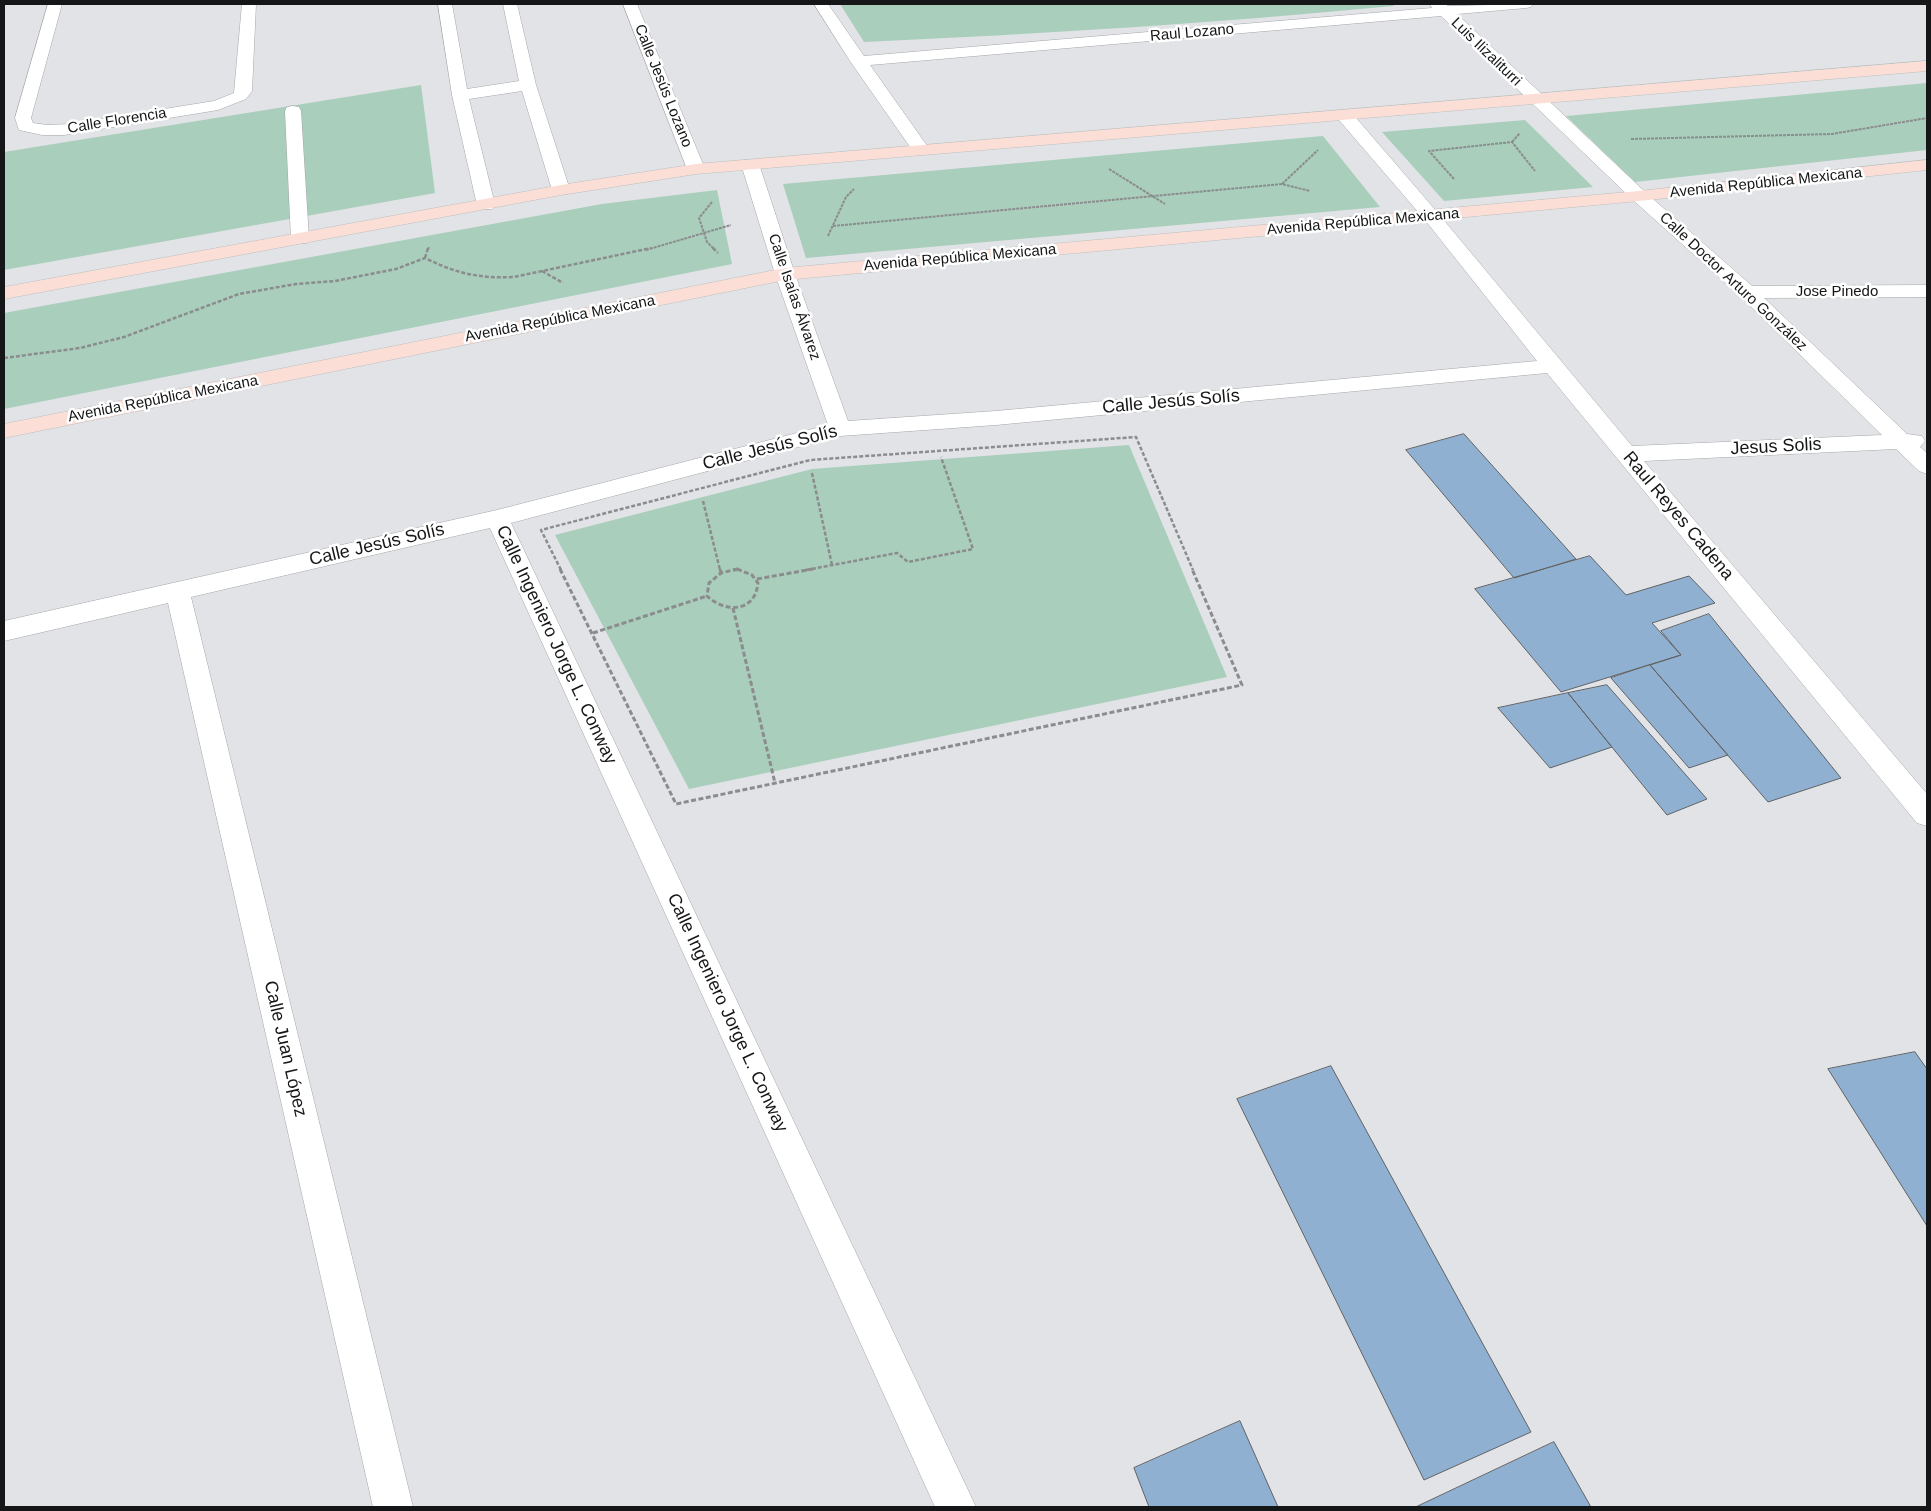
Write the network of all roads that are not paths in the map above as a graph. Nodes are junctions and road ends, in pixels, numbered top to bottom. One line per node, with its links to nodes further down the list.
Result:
1 (55, 4): 2 (street, Calle Florencia)
2 (250, 4)
3 (445, 4): 12 (street)
4 (510, 4): 11 (street)
5 (630, 4): 19 (street, Calle Jesús Lozano)
6 (821, 4): 9 (street)
7 (1526, 4): 8 (street, Raul Lozano)
8 (1441, 8): 9 (street, Raul Lozano); 13 (street, Luis Ilizaliturri)
9 (858, 61): 16 (street)
10 (1927, 66): 13 (main road)
11 (528, 84): 12 (street); 20 (street)
12 (460, 95): 22 (street)
13 (1536, 100): 15 (main road); 21 (street, Calle Doctor Arturo González)
14 (293, 111): 24 (street)
15 (1344, 116): 16 (main road); 23 (street, Raul Reyes Cadena)
16 (921, 150): 17 (main road)
17 (750, 164): 19 (main road); 25 (street, Calle Isaías Álvarez)
18 (1927, 165): 21 (main road, Avenida República Mexicana)
19 (696, 169): 20 (main road)
20 (561, 190): 22 (main road)
21 (1639, 196): 23 (main road, Avenida República Mexicana); 27 (street, Calle Doctor Arturo González)
22 (486, 205): 24 (main road)
23 (1431, 216): 25 (main road, Avenida República Mexicana); 29 (street, Raul Reyes Cadena)
24 (300, 239): 28 (main road)
25 (785, 274): 30 (street, Calle Isaías Álvarez); 31 (main road, Avenida República Mexicana)
26 (1927, 291): 27 (street, Jose Pinedo)
27 (1747, 292): 32 (street, Calle Doctor Arturo González)
28 (4, 293)
29 (1552, 366): 30 (street, Calle Jesús Solís); 34 (street, Raul Reyes Cadena)
30 (840, 430): 36 (street, Calle Jesús Solís)
31 (4, 431)
32 (1902, 441): 33 (street, Jesus Solis); 34 (street, Jesus Solis); 35 (street, Calle Doctor Arturo González)
33 (1927, 441)
34 (1626, 454): 39 (street, Raul Reyes Cadena)
35 (1927, 466)
36 (497, 518): 37 (street, Calle Jesús Solís); 41 (street, Calle Ingeniero Jorge L. Conway)
37 (177, 590): 38 (street, Calle Jesús Solís); 40 (street, Calle Juan López)
38 (4, 631)
39 (1927, 814)
40 (393, 1507)
41 (956, 1507)

